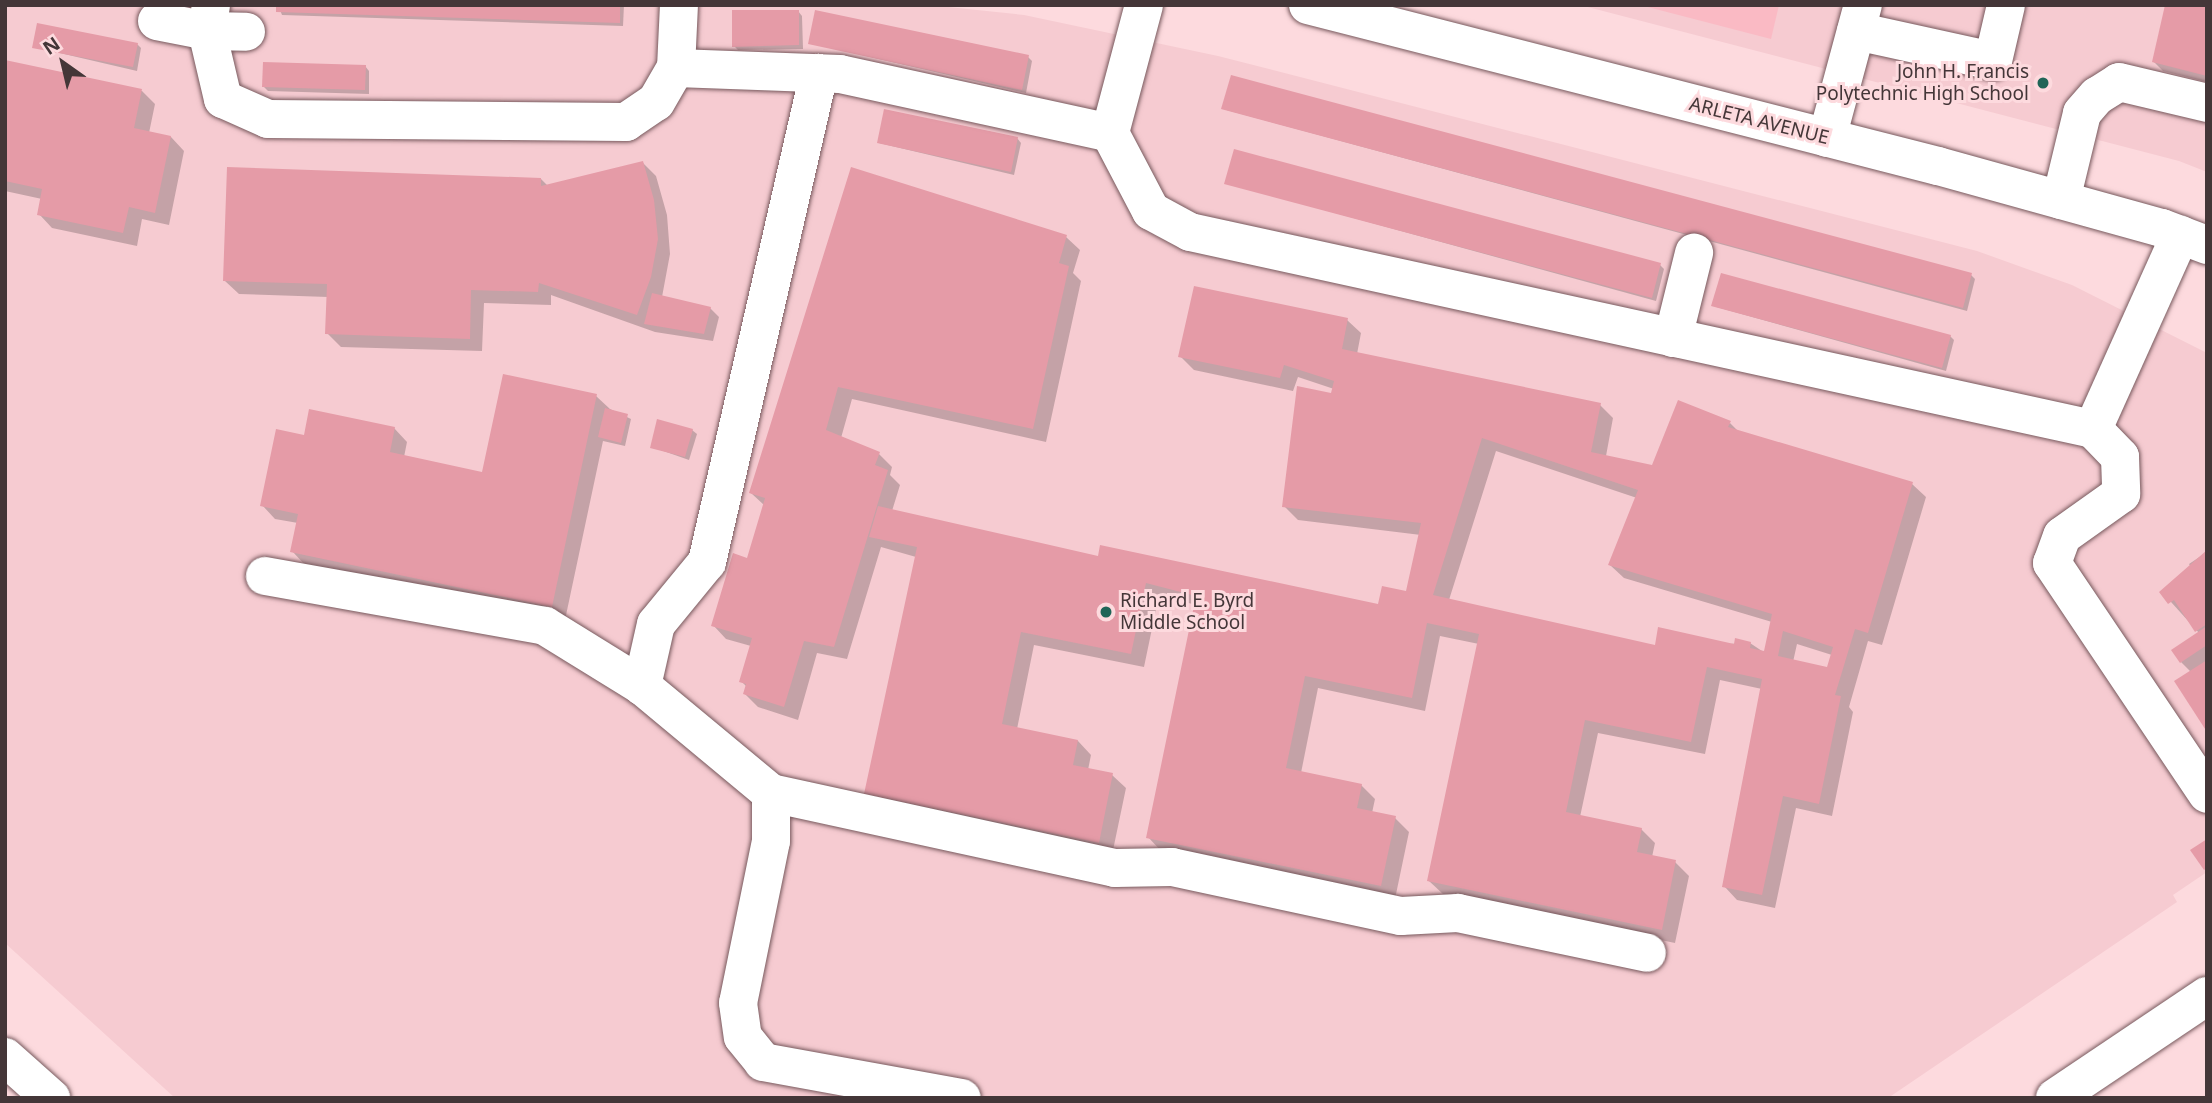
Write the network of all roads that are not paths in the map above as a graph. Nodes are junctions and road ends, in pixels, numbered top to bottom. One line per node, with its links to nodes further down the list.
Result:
1 (678, 5): 9 (main road)
2 (1144, 5): 12 (main road)
3 (1308, 5): 13 (main road, ARLETA AVENUE)
4 (2006, 5): 6 (main road)
5 (209, 18): 7 (main road); 8 (main road); 9 (main road)
6 (1860, 18): 13 (main road)
7 (157, 21)
8 (246, 32)
9 (676, 68): 10 (main road)
10 (819, 73): 12 (main road); 20 (main road)
11 (2207, 103): 14 (main road)
12 (1110, 133): 17 (main road)
13 (1827, 138): 14 (main road, ARLETA AVENUE)
14 (2061, 200): 15 (main road, ARLETA AVENUE)
15 (2194, 240): 18 (main road)
16 (1694, 253): 17 (main road)
17 (1673, 338): 18 (main road)
18 (2093, 429): 22 (main road)
19 (265, 576): 20 (main road)
20 (642, 686): 21 (main road)
21 (771, 793): 23 (main road); 27 (main road)
22 (2207, 794)
23 (1647, 953)
24 (2207, 996): 28 (main road)
25 (5, 1057): 26 (main road)
26 (51, 1098)
27 (961, 1098)
28 (2055, 1098)

